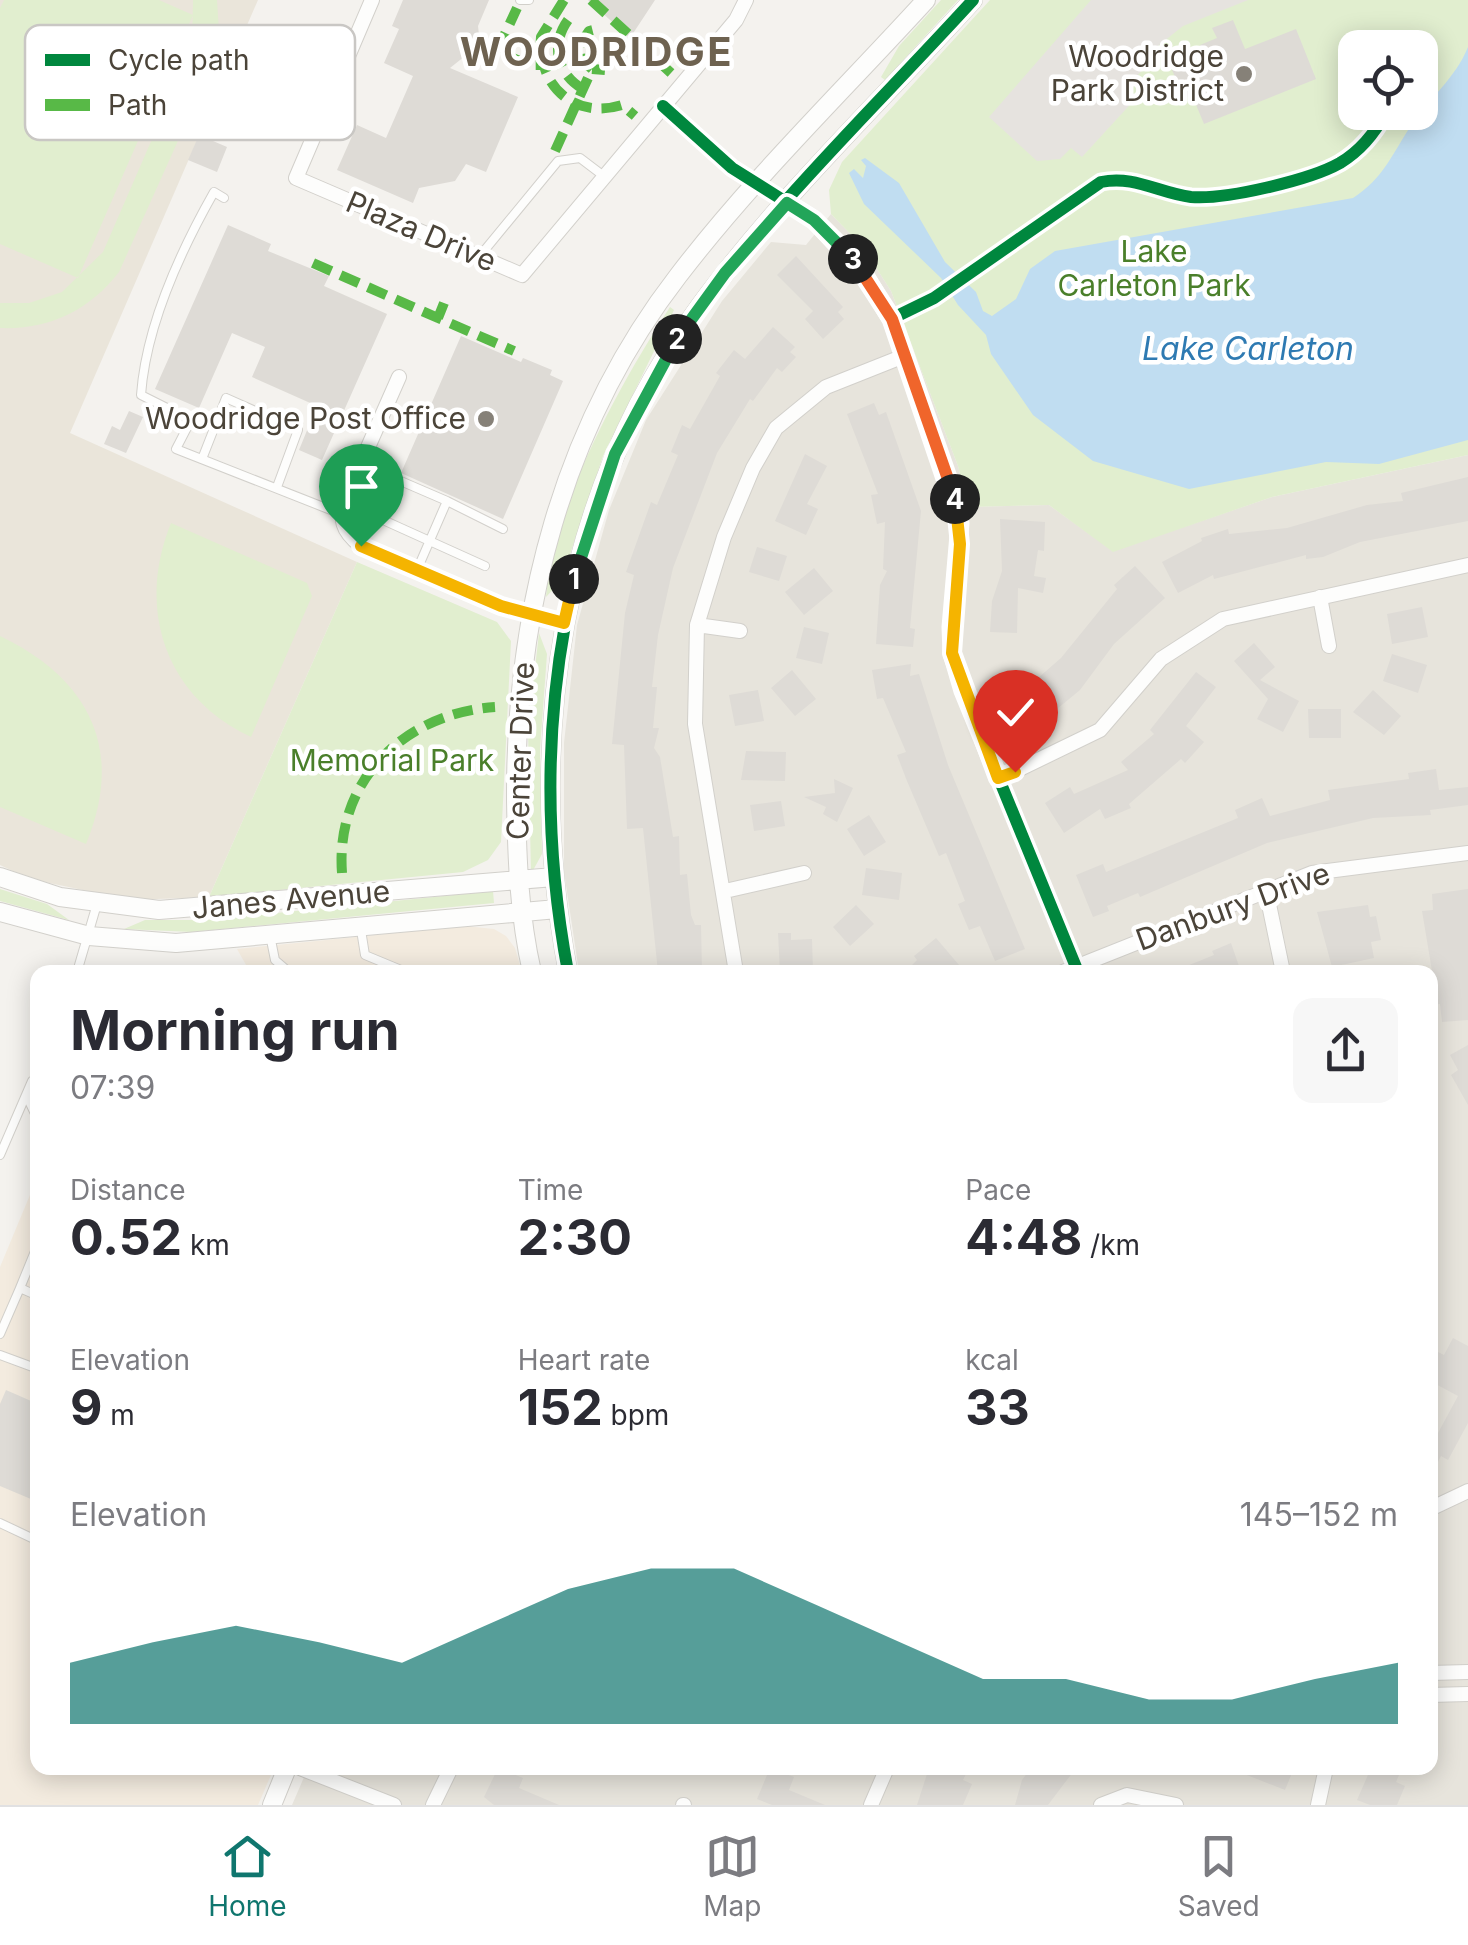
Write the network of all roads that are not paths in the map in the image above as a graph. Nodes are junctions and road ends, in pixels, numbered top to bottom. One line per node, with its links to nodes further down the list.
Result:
1 (372, 0): 7 (street, Plaza Drive)
2 (520, 0): 3 (lane)
3 (529, 0)
4 (746, 0): 8 (street, Plaza Drive)
5 (926, 0): 11 (street, Center Drive)
6 (974, 0): 13 (street, Center Drive)
7 (355, 40)
8 (664, 106): 10 (street, Plaza Drive); 11 (street)
9 (312, 140): 14 (street, Plaza Drive)
10 (605, 176): 14 (street, Plaza Drive); 14 (lane)
11 (757, 185): 13 (street); 29 (street, Center Drive)
12 (224, 198): 17 (lane)
13 (787, 203): 15 (street); 30 (street, Center Drive)
14 (479, 257)
15 (904, 356): 31 (street); 34 (street)
16 (400, 377): 21 (street)
17 (202, 459): 19 (lane); 19 (lane)
18 (389, 476): 20 (lane)
19 (276, 487): 21 (lane)
20 (448, 501): 23 (lane); 24 (lane)
21 (341, 514): 27 (street)
22 (372, 515): 24 (lane)
23 (503, 528)
24 (430, 540): 26 (lane); 27 (lane)
25 (1468, 565): 28 (street)
26 (484, 566)
27 (418, 570): 29 (street)
28 (1320, 597): 33 (street); 34 (street)
29 (530, 615): 30 (street); 39 (street, Center Drive)
30 (564, 623): 37 (street, Center Drive)
31 (697, 625): 32 (street); 40 (street)
32 (740, 631)
33 (1329, 646)
34 (998, 778): 55 (street)
35 (1468, 853): 41 (street, Danbury Drive)
36 (804, 873): 40 (street)
37 (554, 876): 39 (street, Janes Avenue); 43 (street)
38 (0, 877): 42 (street, Janes Avenue)
39 (518, 879): 42 (street, Janes Avenue); 44 (street, Center Drive)
40 (724, 890): 54 (street)
41 (1266, 890): 56 (street, Danbury Drive); 57 (street)
42 (97, 904): 47 (lane)
43 (557, 909): 44 (street, Janes Avenue); 53 (street)
44 (522, 911): 46 (street, Janes Avenue); 52 (street)
45 (0, 912): 47 (street, Janes Avenue)
46 (360, 926): 48 (street, Janes Avenue); 51 (lane)
47 (89, 936): 48 (street, Janes Avenue); 49 (lane)
48 (270, 936): 50 (lane)
49 (79, 965)
50 (280, 965)
51 (389, 965)
52 (531, 965)
53 (567, 965)
54 (735, 965)
55 (1067, 965)
56 (1081, 965)
57 (1281, 965)
58 (30, 1086): 59 (lane)
59 (0, 1155)
60 (30, 1264): 61 (lane)
61 (20, 1288): 62 (lane); 63 (lane)
62 (30, 1292)
63 (0, 1334)
64 (0, 1355): 65 (lane)
65 (30, 1365)
66 (1468, 1492): 67 (street)
67 (1438, 1505)
68 (0, 1524): 69 (lane)
69 (30, 1537)
70 (1468, 1672): 71 (street)
71 (1438, 1673)
72 (1438, 1694): 73 (street)
73 (1468, 1694)
74 (284, 1775): 79 (street)
75 (318, 1775): 80 (street)
76 (448, 1775): 81 (street)
77 (884, 1775): 82 (street)
78 (1324, 1775): 85 (street)
79 (272, 1805)
80 (394, 1805)
81 (433, 1805)
82 (871, 1805)
83 (1101, 1805): 84 (street)
84 (1176, 1805)
85 (1318, 1805)

